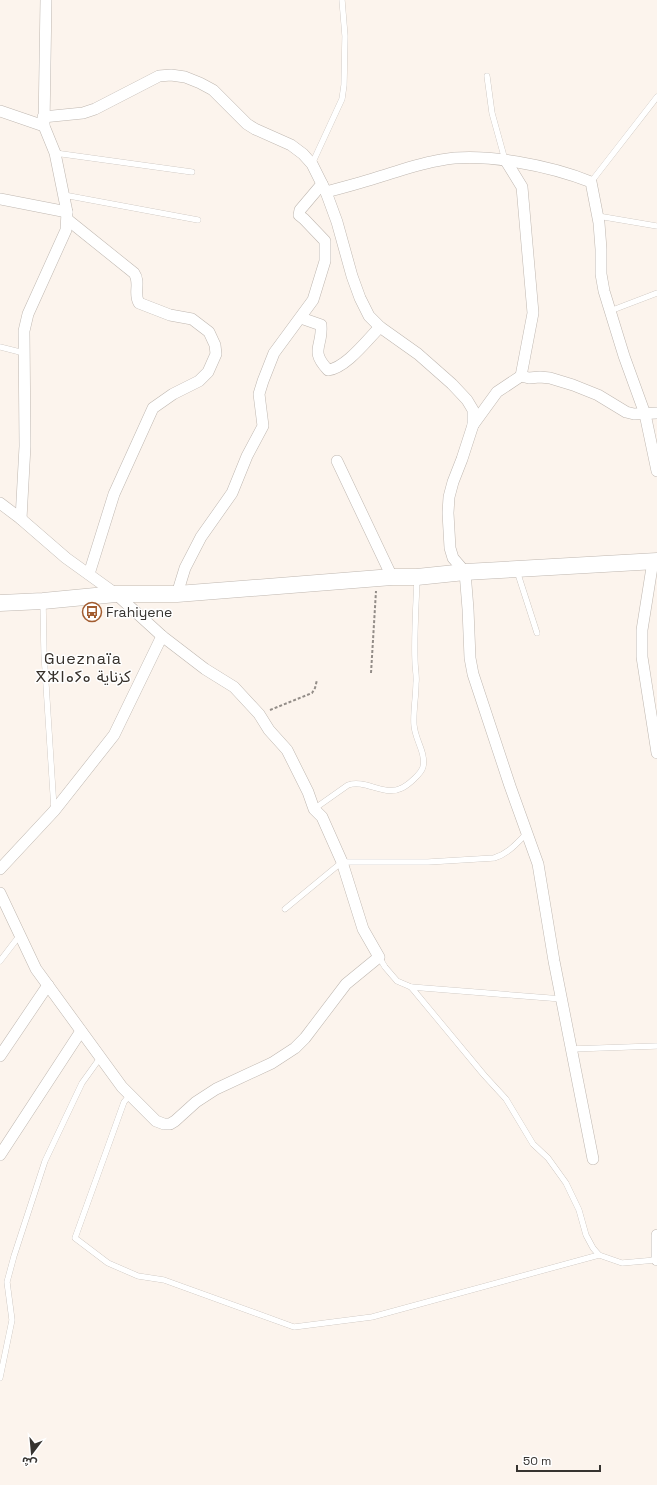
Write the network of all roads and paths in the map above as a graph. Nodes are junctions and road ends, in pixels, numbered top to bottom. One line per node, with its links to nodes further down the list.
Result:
1 (46, 0): 6 (street)
2 (342, 0): 9 (lane)
3 (487, 76): 8 (lane)
4 (657, 97): 11 (lane)
5 (0, 111): 6 (street)
6 (43, 122): 7 (street); 9 (street)
7 (54, 153): 10 (lane); 13 (street)
8 (506, 161): 11 (street); 12 (street); 25 (street)
9 (312, 164): 12 (street)
10 (192, 172)
11 (592, 182): 16 (street)
12 (324, 188): 21 (street); 22 (street)
13 (64, 195): 15 (street); 17 (lane)
14 (0, 199): 15 (street)
15 (68, 216): 24 (street); 36 (street)
16 (598, 216): 18 (lane); 20 (street)
17 (198, 220)
18 (657, 226)
19 (657, 293): 20 (lane)
20 (610, 311): 27 (street)
21 (301, 318): 22 (street); 40 (street)
22 (380, 326): 28 (street)
23 (0, 347): 24 (lane)
24 (24, 353): 32 (street)
25 (521, 376): 27 (street); 28 (street)
26 (657, 413): 27 (street)
27 (645, 414): 30 (street)
28 (473, 425): 35 (street)
29 (337, 461): 38 (street)
30 (657, 471)
31 (0, 503): 32 (street)
32 (22, 519): 36 (street)
33 (655, 561): 34 (street); 48 (street)
34 (516, 569): 35 (street); 43 (lane)
35 (465, 572): 37 (street); 51 (street)
36 (89, 574): 39 (street)
37 (417, 577): 38 (street); 49 (lane)
38 (385, 578): 40 (street); 45 (path)
39 (116, 594): 40 (street); 41 (street); 44 (street)
40 (177, 594)
41 (43, 601): 42 (street); 50 (lane)
42 (0, 603)
43 (537, 633)
44 (162, 636): 47 (street); 50 (street)
45 (371, 673)
46 (317, 680): 47 (path)
47 (259, 714): 49 (street)
48 (657, 753)
49 (314, 809): 52 (street)
50 (54, 812): 53 (street)
51 (527, 833): 52 (lane); 61 (street)
52 (342, 862): 55 (lane); 57 (street)
53 (0, 869)
54 (0, 893): 56 (street)
55 (285, 909)
56 (20, 935): 58 (lane); 59 (street)
57 (379, 957): 60 (lane); 67 (street)
58 (0, 961)
59 (48, 985): 62 (street); 65 (street)
60 (411, 988): 61 (lane); 71 (lane)
61 (562, 999): 64 (street)
62 (81, 1031): 66 (street); 68 (street)
63 (657, 1046): 64 (lane)
64 (571, 1049): 69 (street)
65 (0, 1056)
66 (100, 1058): 67 (street); 73 (lane)
67 (130, 1095): 71 (lane)
68 (0, 1155)
69 (593, 1159)
70 (657, 1235): 72 (street)
71 (599, 1255): 72 (lane)
72 (657, 1260)
73 (0, 1378)

